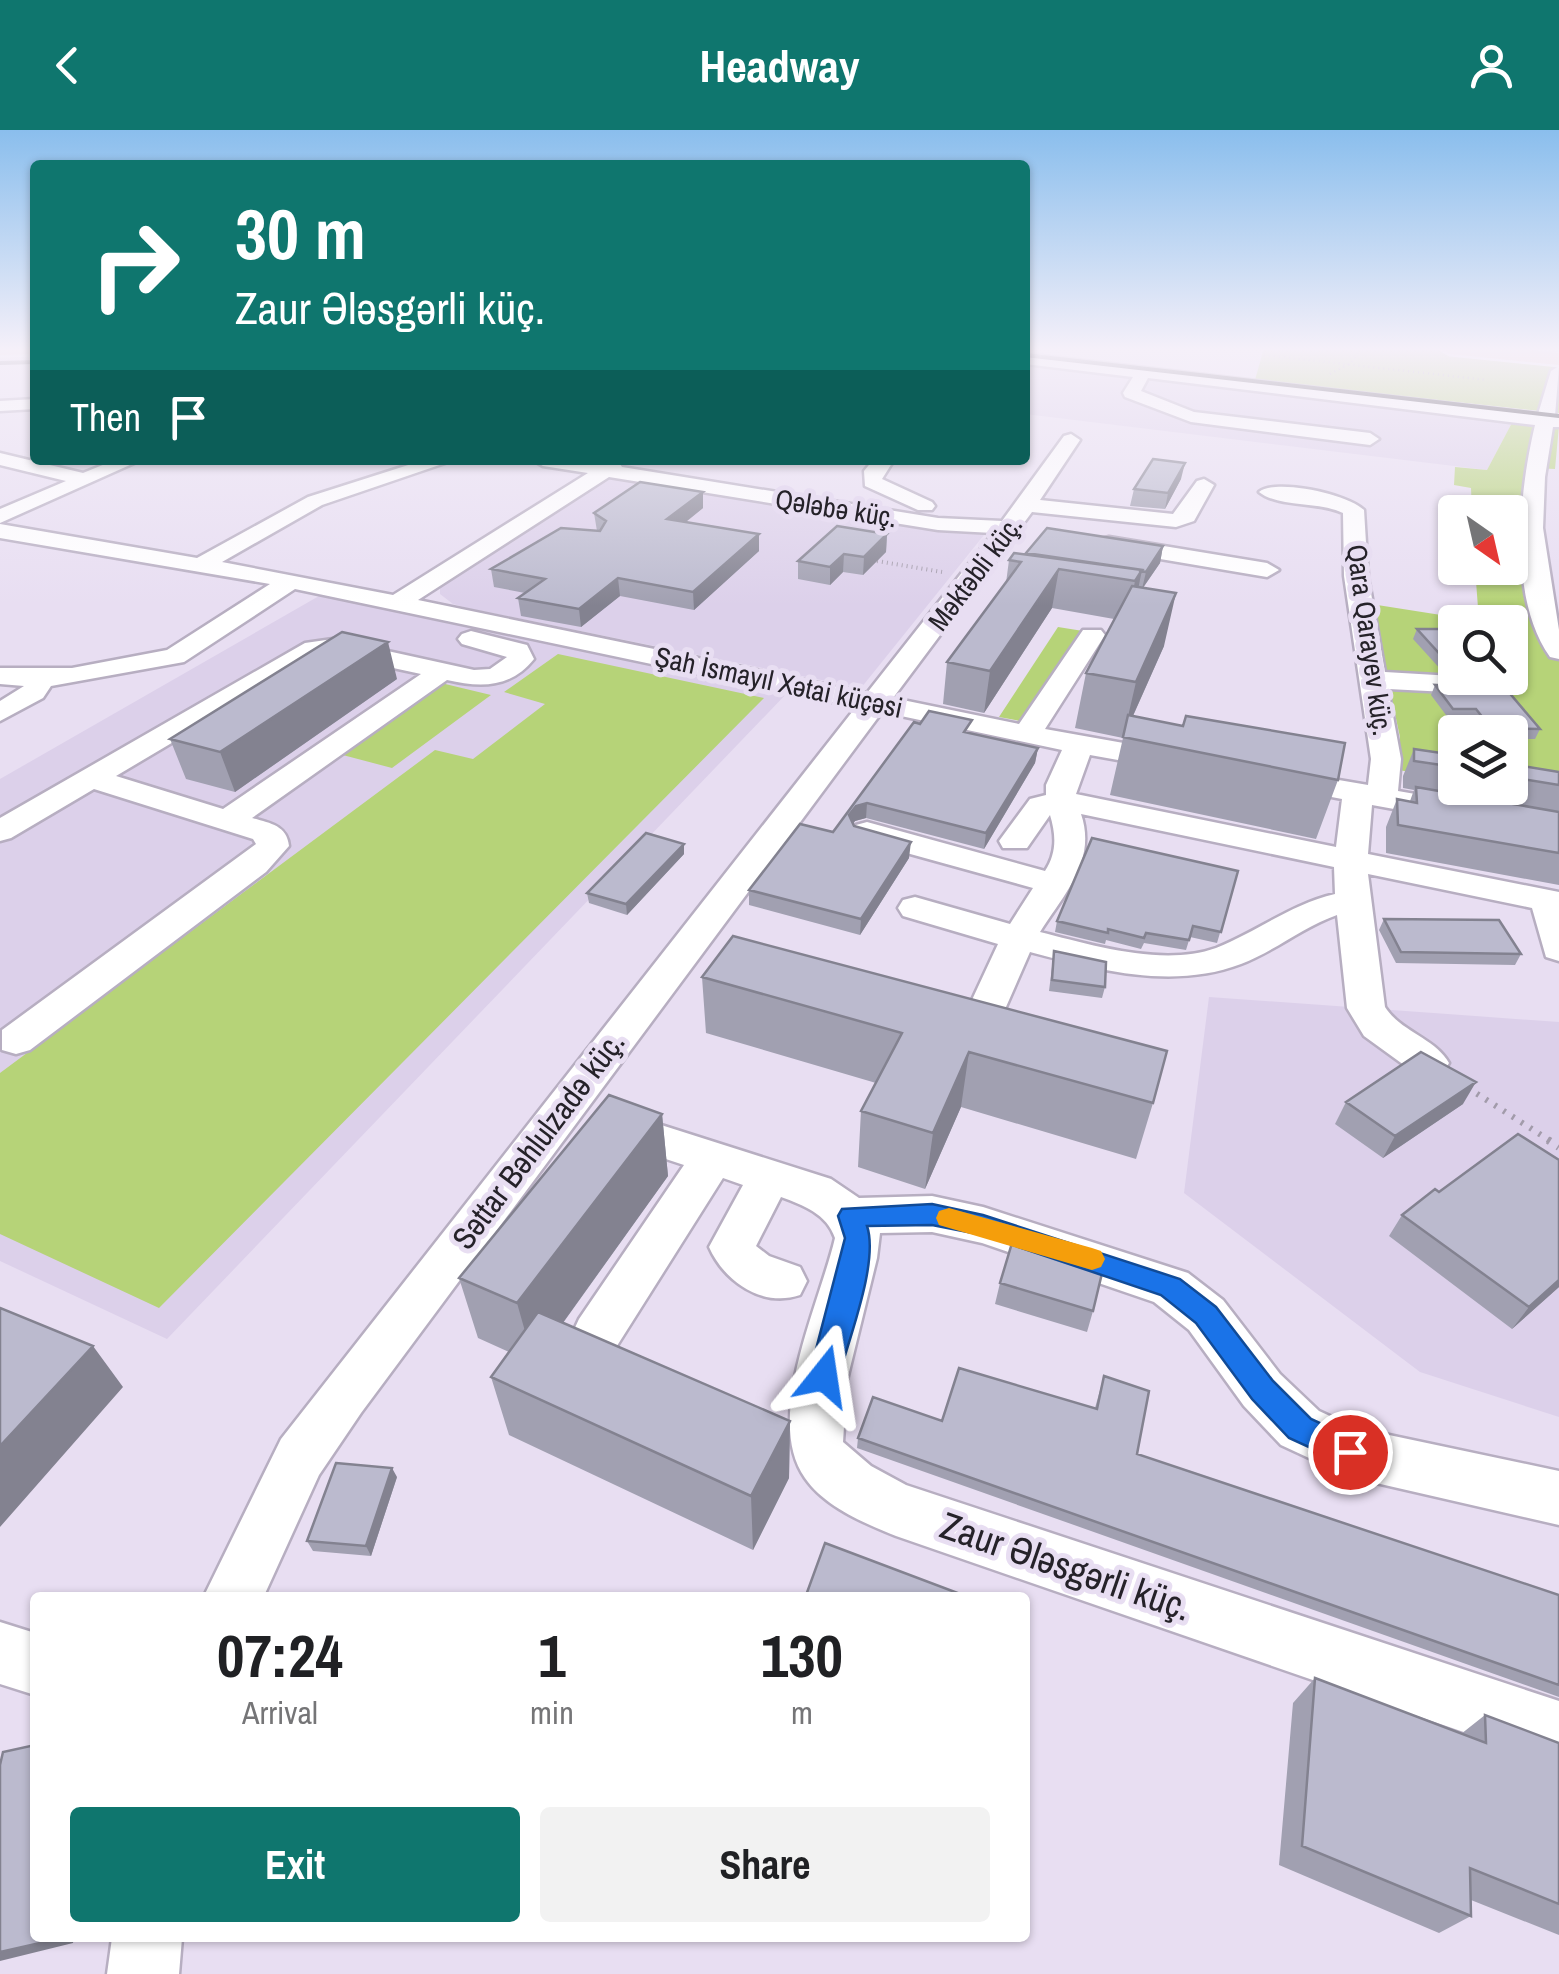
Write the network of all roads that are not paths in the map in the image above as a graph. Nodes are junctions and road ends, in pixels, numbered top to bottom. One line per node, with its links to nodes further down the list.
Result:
1 (1332, 434): 3 (street)
2 (1545, 434): 34 (street)
3 (1370, 439)
4 (1070, 440): 16 (street)
5 (0, 459): 12 (street)
6 (120, 465): 12 (street)
7 (372, 465): 11 (street)
8 (427, 465): 11 (street)
9 (879, 465): 20 (street)
10 (613, 466): 19 (street); 20 (street, Qələbə küç.)
11 (401, 473): 25 (street)
12 (86, 480): 18 (street)
13 (1204, 485): 17 (street, Məktəbli küç.)
14 (1123, 490): 17 (street)
15 (1269, 492): 38 (street, Qara Qarayev küç.)
16 (1026, 505): 17 (street, Məktəbli küç.); 20 (street, Məktəbli küç.)
17 (1108, 515)
18 (0, 517)
19 (518, 526): 22 (street); 29 (street)
20 (1021, 529): 40 (street, Məktəbli küç.)
21 (0, 532): 25 (street, Şah İsmayıl Xətai küçəsi)
22 (556, 533)
23 (1086, 540): 24 (street)
24 (1181, 556): 26 (street); 28 (street)
25 (201, 564): 27 (street, Şah İsmayıl Xətai küçəsi)
26 (1266, 570)
27 (291, 581): 29 (street, Şah İsmayıl Xətai küçəsi); 37 (street)
28 (1163, 584)
29 (399, 602): 30 (street, Şah İsmayıl Xətai küçəsi)
30 (464, 616): 32 (street); 40 (street, Şah İsmayıl Xətai küçəsi)
31 (369, 618): 32 (street)
32 (439, 633): 35 (street)
33 (1092, 636): 42 (street)
34 (1559, 651)
35 (443, 671): 46 (street); 49 (street)
36 (0, 676): 37 (street)
37 (42, 679): 41 (street)
38 (1376, 680): 39 (street); 47 (street, Qara Qarayev küç.)
39 (1438, 683)
40 (874, 701): 42 (street, Şah İsmayıl Xətai küçəsi); 64 (street, Səttar Bəhlulzadə küç.)
41 (0, 714)
42 (1027, 734): 43 (street, Şah İsmayıl Xətai küçəsi)
43 (1080, 744): 44 (street, Şah İsmayıl Xətai küçəsi); 48 (street)
44 (1210, 767)
45 (1247, 774): 47 (street)
46 (91, 778): 49 (street); 51 (street)
47 (1370, 795): 50 (street); 54 (street, Qara Qarayev küç.)
48 (1061, 800): 53 (street); 54 (street); 55 (street)
49 (228, 820): 62 (street)
50 (1559, 829)
51 (0, 832)
52 (867, 832): 55 (street)
53 (1015, 841)
54 (1351, 862): 56 (street, Qara Qarayev küç.); 57 (street)
55 (1056, 884): 59 (street)
56 (1352, 902): 59 (street); 63 (street, Qara Qarayev küç.)
57 (1554, 902): 60 (street)
58 (915, 908): 59 (street)
59 (1020, 937): 61 (street)
60 (1559, 950)
61 (977, 1030)
62 (16, 1040)
63 (1429, 1063)
64 (562, 1109): 65 (street); 71 (street, Səttar Bəhlulzadə küç.)
65 (713, 1158): 66 (street); 69 (street)
66 (770, 1176): 67 (street); 68 (street)
67 (851, 1216): 70 (street); 74 (street, Zaur Ələsgərli küç.)
68 (783, 1281)
69 (598, 1334)
70 (1559, 1498)
71 (235, 1592)
72 (0, 1654): 73 (street)
73 (30, 1663)
74 (1559, 1733)
75 (147, 1942): 76 (street)
76 (143, 1974)

